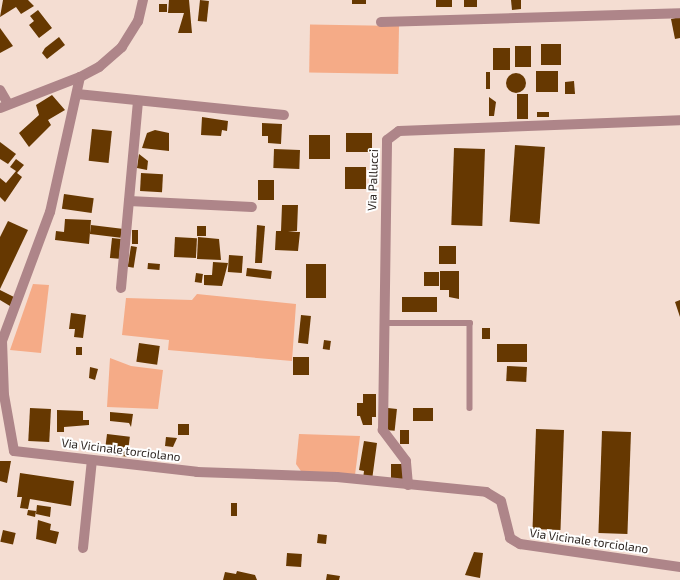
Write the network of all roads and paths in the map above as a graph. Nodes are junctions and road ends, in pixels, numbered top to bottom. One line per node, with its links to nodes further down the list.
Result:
1 (143, 0): 4 (street)
2 (680, 13): 3 (street)
3 (381, 22)
4 (80, 77): 6 (street, Via Vicinale torciolano); 8 (street)
5 (0, 90): 8 (street)
6 (77, 94): 7 (street); 15 (street, Via Vicinale torciolano)
7 (138, 102): 9 (street); 11 (street)
8 (4, 106)
9 (284, 115)
10 (680, 120): 14 (street, Via Pallucci)
11 (129, 201): 12 (street); 13 (street)
12 (252, 207)
13 (121, 288)
14 (383, 323): 16 (lane); 18 (street, Via Pallucci)
15 (1, 343): 17 (street, Via Vicinale torciolano)
16 (470, 408)
17 (92, 460): 18 (street, Via Vicinale torciolano); 19 (street)
18 (408, 484): 20 (street, Via Vicinale torciolano)
19 (83, 548)
20 (680, 567)

